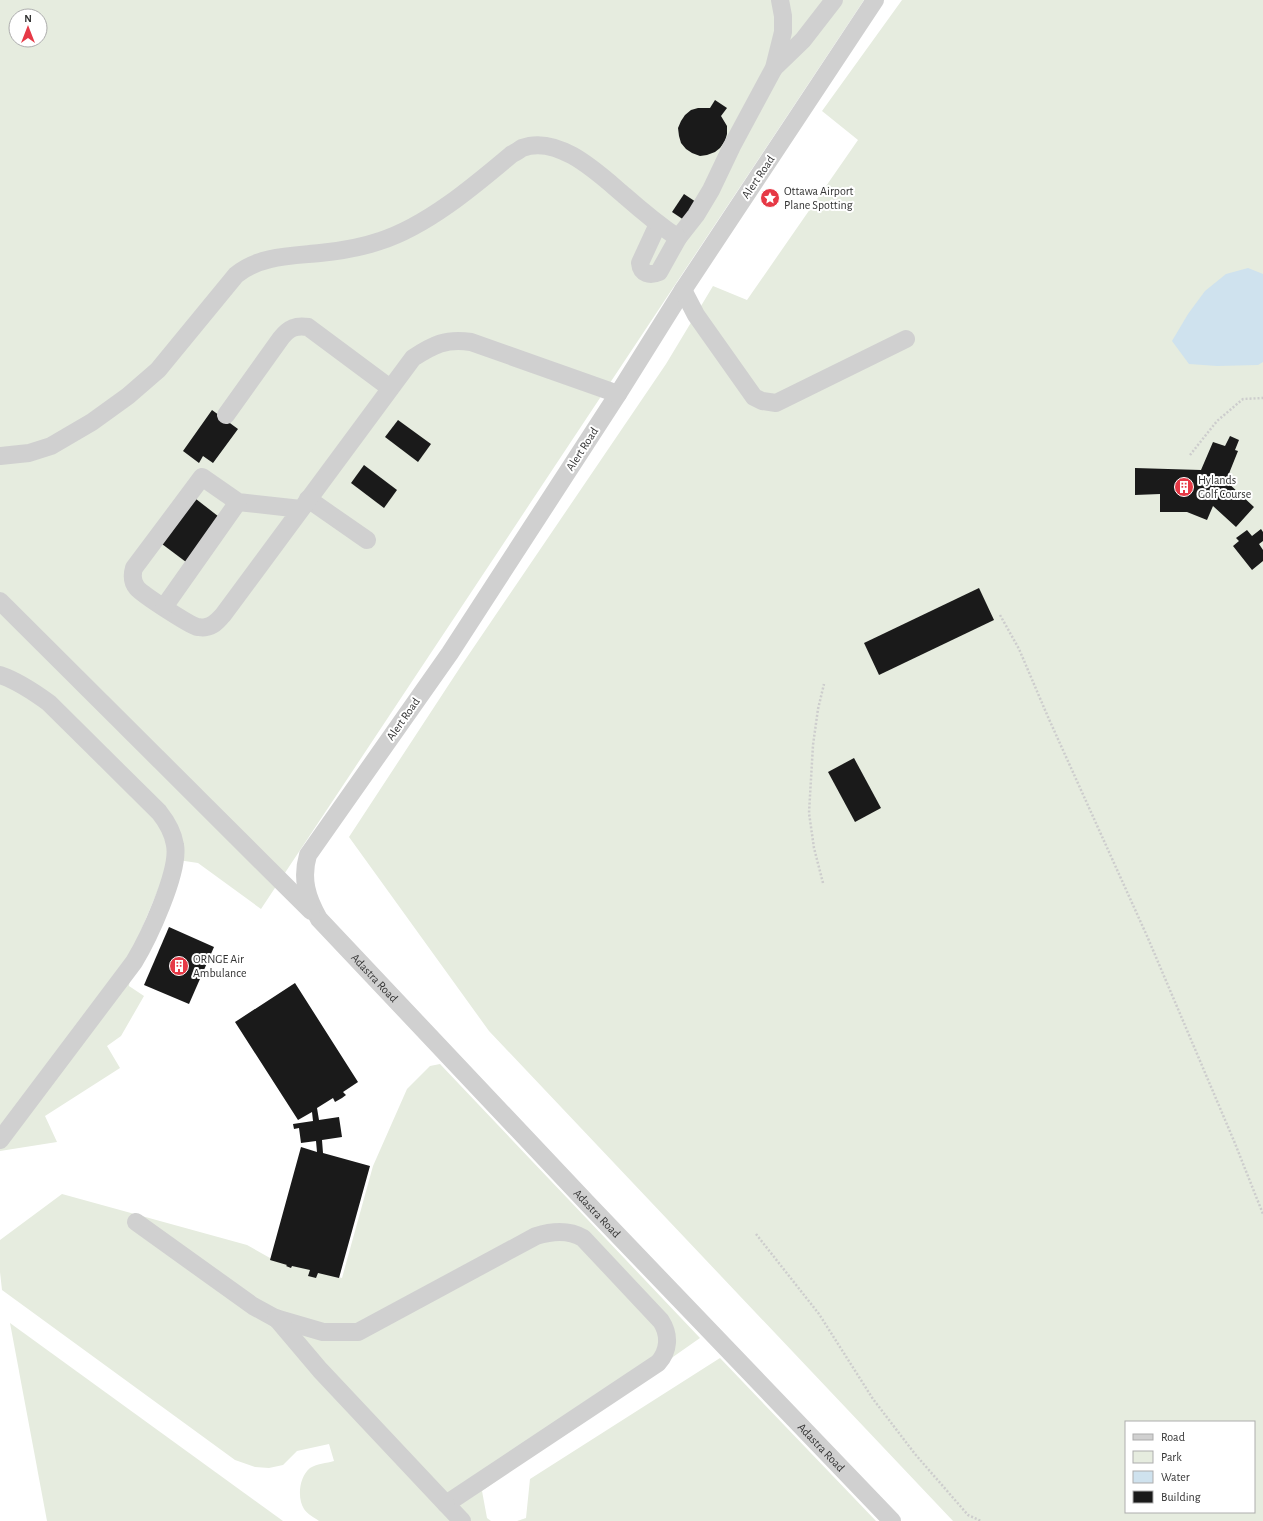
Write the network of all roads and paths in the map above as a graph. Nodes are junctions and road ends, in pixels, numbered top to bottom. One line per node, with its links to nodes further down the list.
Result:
1 (780, 0): 4 (street)
2 (834, 0): 4 (street)
3 (876, 0): 7 (street, Alert Road)
4 (774, 68): 6 (street)
5 (658, 224): 6 (street); 6 (street); 14 (street)
6 (678, 238)
7 (682, 290): 8 (street); 10 (street, Alert Road)
8 (906, 339)
9 (390, 388): 10 (street); 12 (street); 16 (street)
10 (618, 394): 24 (street, Alert Road)
11 (1263, 398): 13 (path)
12 (226, 415)
13 (1190, 455)
14 (0, 456)
15 (238, 502): 16 (street); 19 (street); 19 (street)
16 (305, 504): 17 (street); 19 (street)
17 (367, 540)
18 (0, 601): 25 (street)
19 (164, 607)
20 (1000, 615): 27 (path)
21 (0, 676): 26 (street)
22 (824, 684): 23 (path)
23 (822, 883)
24 (309, 901): 25 (street, Adastra Road)
25 (319, 919): 33 (street, Adastra Road)
26 (1, 1146)
27 (1263, 1214)
28 (136, 1222): 30 (street)
29 (756, 1234): 34 (path)
30 (275, 1318): 31 (street); 31 (street)
31 (446, 1504): 32 (street)
32 (462, 1521)
33 (892, 1521)
34 (981, 1521)

